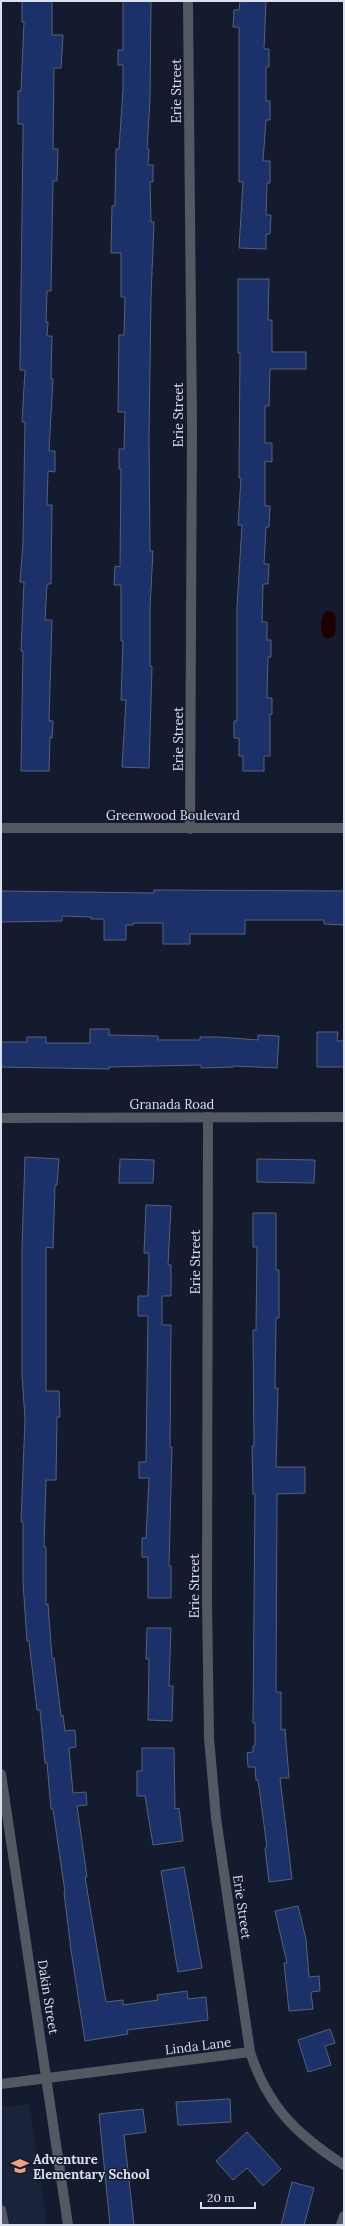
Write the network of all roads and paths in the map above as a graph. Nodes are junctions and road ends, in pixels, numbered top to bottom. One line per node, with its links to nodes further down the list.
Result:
1 (188, 1): 4 (street, Erie Street)
2 (1, 828): 4 (street, Greenwood Boulevard)
3 (344, 828): 4 (street, Greenwood Boulevard)
4 (190, 829)
5 (208, 1117): 6 (street, Granada Road); 7 (street, Granada Road); 9 (street, Erie Street)
6 (344, 1117)
7 (1, 1118)
8 (1, 1774): 10 (street, Dakin Street)
9 (250, 2052): 10 (street, Linda Lane); 12 (street, Linda Lane)
10 (47, 2077): 11 (street, Linda Lane); 16 (street, Dakin Street)
11 (1, 2084)
12 (344, 2165)
13 (1, 2210): 15 (street)
14 (344, 2216): 17 (street)
15 (4, 2225)
16 (68, 2225)
17 (341, 2225)

